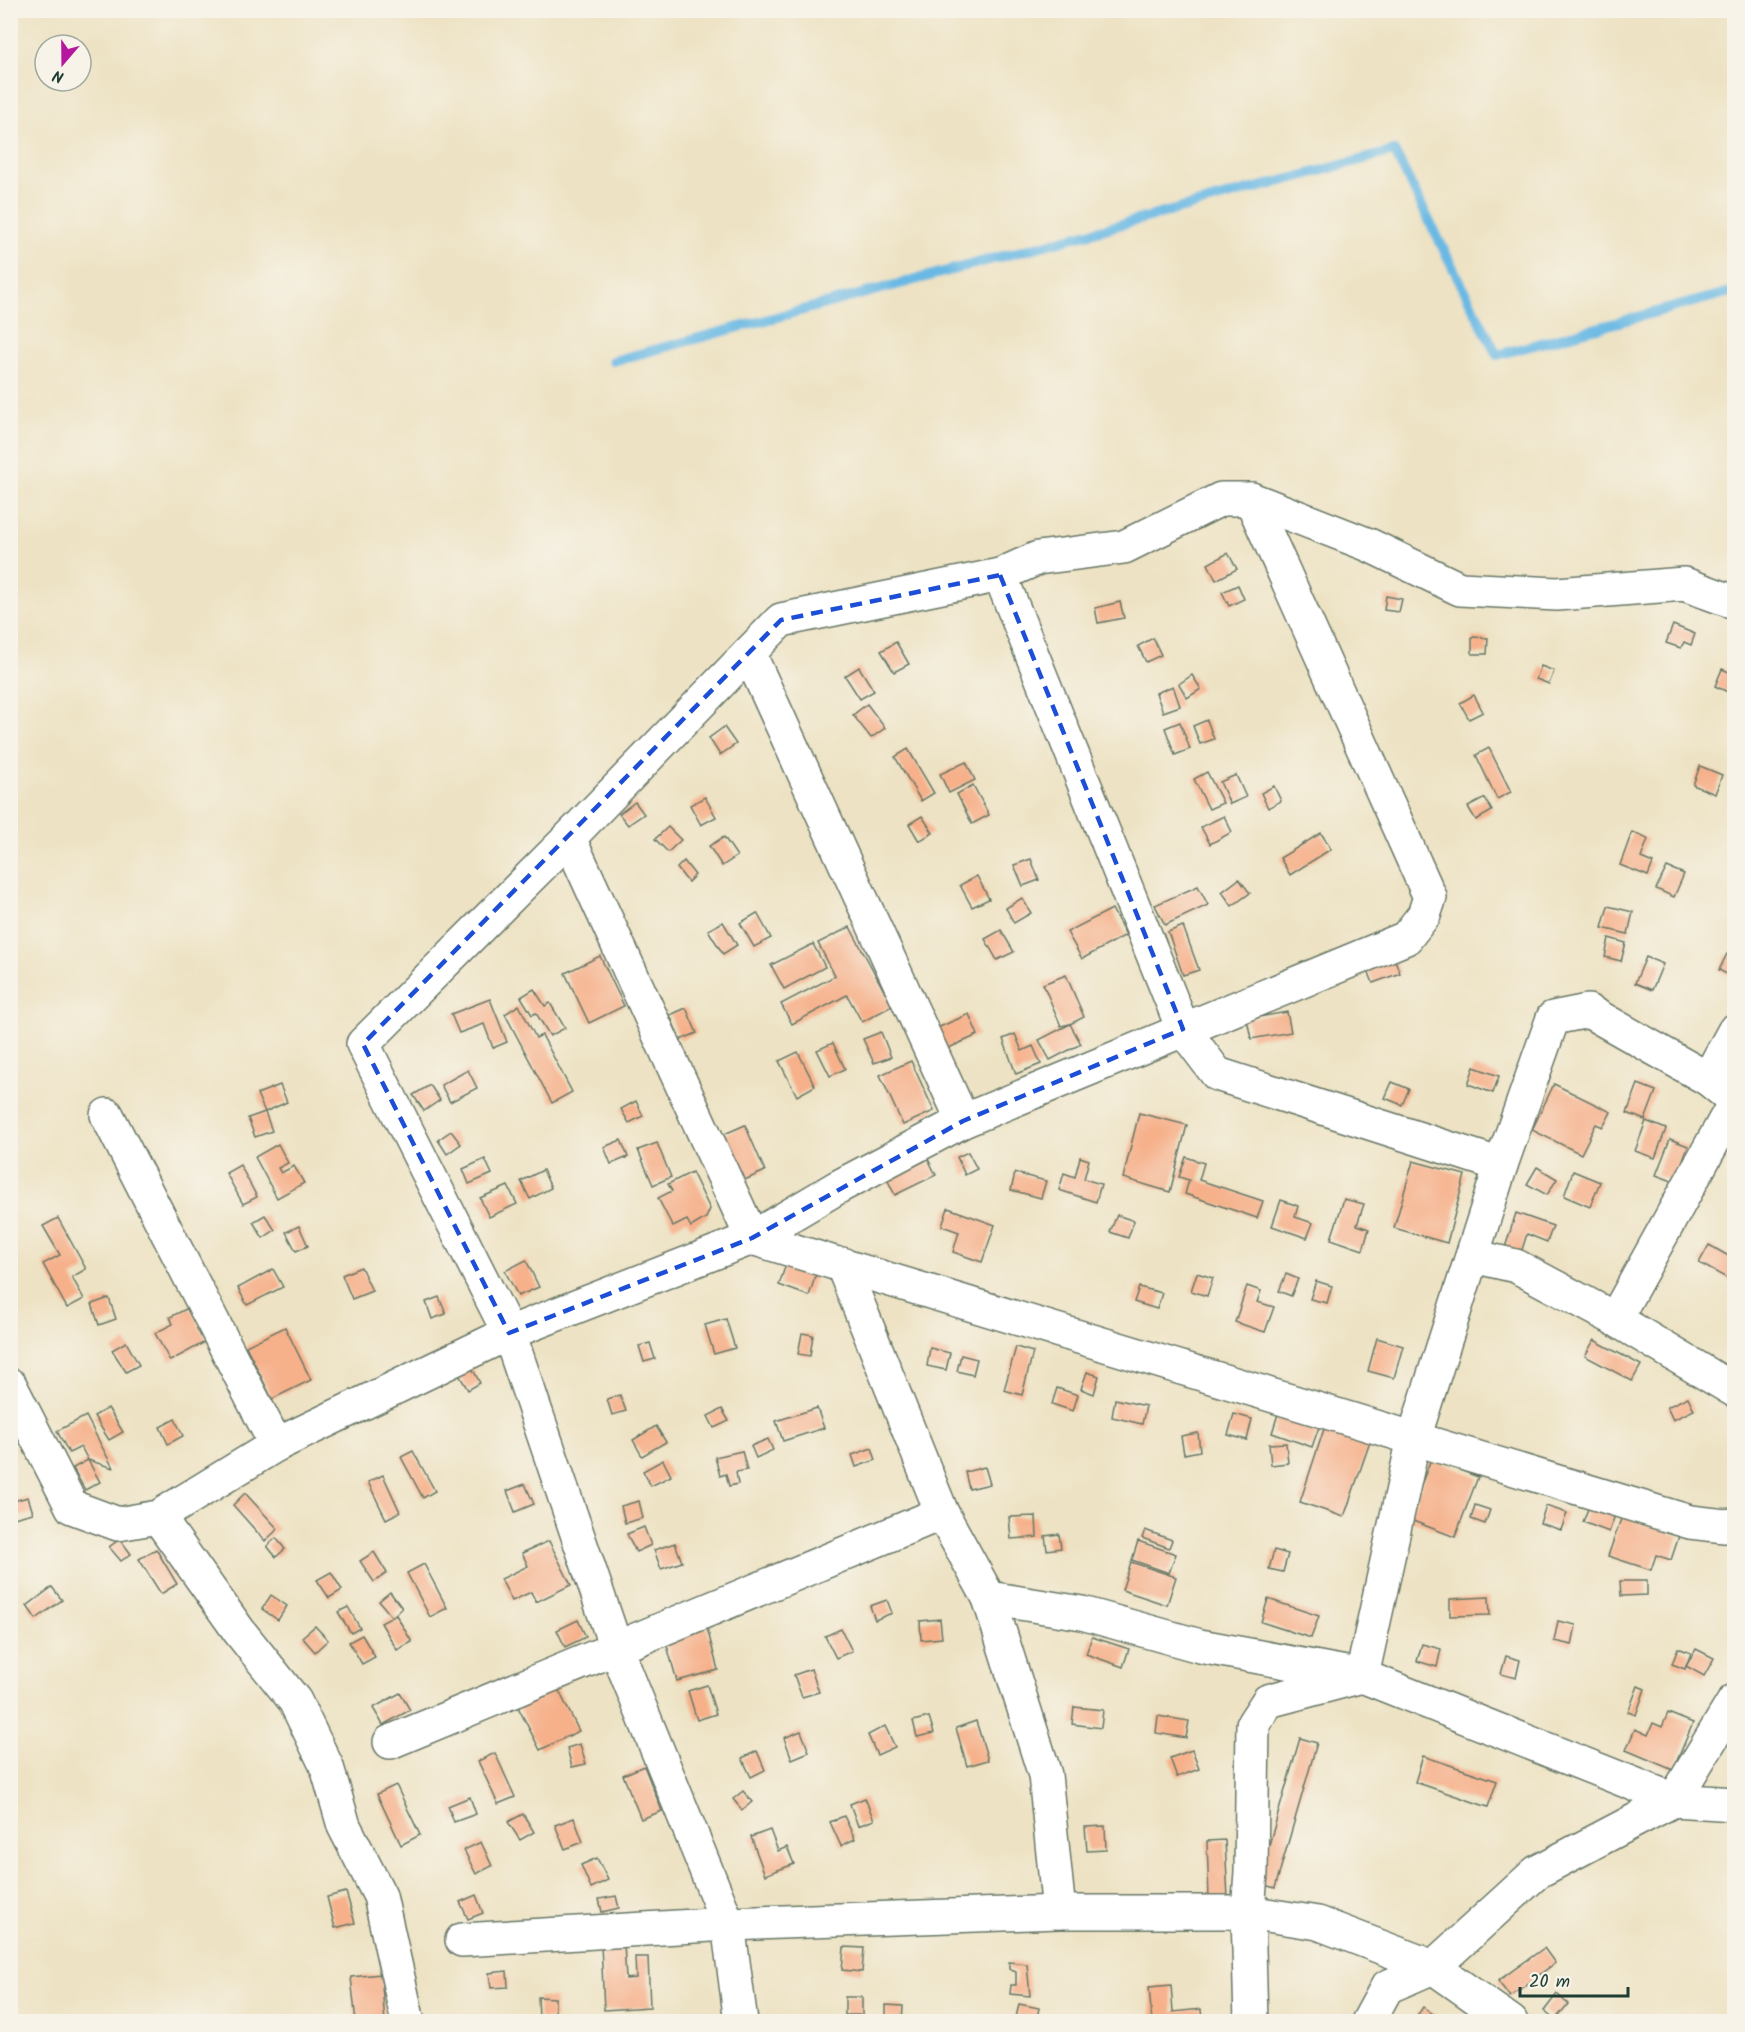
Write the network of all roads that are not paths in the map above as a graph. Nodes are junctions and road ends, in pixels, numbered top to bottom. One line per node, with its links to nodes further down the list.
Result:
1 (1251, 499): 2 (street); 3 (street); 6 (street)
2 (1000, 575): 4 (street); 6 (street)
3 (1734, 602)
4 (749, 653): 5 (street); 11 (street)
5 (569, 838): 13 (street); 17 (street)
6 (1183, 1029): 11 (street); 12 (street)
7 (1734, 1031): 8 (street)
8 (1708, 1079): 9 (street); 12 (street)
9 (1734, 1102): 16 (street)
10 (107, 1115): 21 (street)
11 (963, 1121): 13 (street)
12 (1501, 1165): 14 (street)
13 (752, 1238): 15 (street); 17 (street)
14 (1473, 1256): 16 (street); 20 (street)
15 (842, 1264): 20 (street); 22 (street)
16 (1615, 1319): 19 (street)
17 (509, 1333): 21 (street); 26 (street)
18 (10, 1385): 23 (street)
19 (1734, 1390)
20 (1414, 1438): 24 (street); 27 (street)
21 (276, 1445): 23 (street)
22 (942, 1513): 25 (street); 26 (street)
23 (158, 1517): 37 (street)
24 (1734, 1525)
25 (989, 1598): 27 (street); 32 (street)
26 (616, 1648): 29 (street); 34 (street)
27 (1362, 1676): 30 (street); 33 (street)
28 (1734, 1701): 30 (street)
29 (390, 1742)
30 (1674, 1800): 31 (street); 36 (street)
31 (1734, 1804)
32 (1059, 1912): 33 (street); 34 (street)
33 (1248, 1912): 36 (street); 39 (street)
34 (728, 1924): 35 (street); 38 (street)
35 (462, 1940)
36 (1433, 1967): 40 (street); 41 (street)
37 (408, 2022)
38 (741, 2022)
39 (1251, 2022)
40 (1368, 2022)
41 (1511, 2022)

